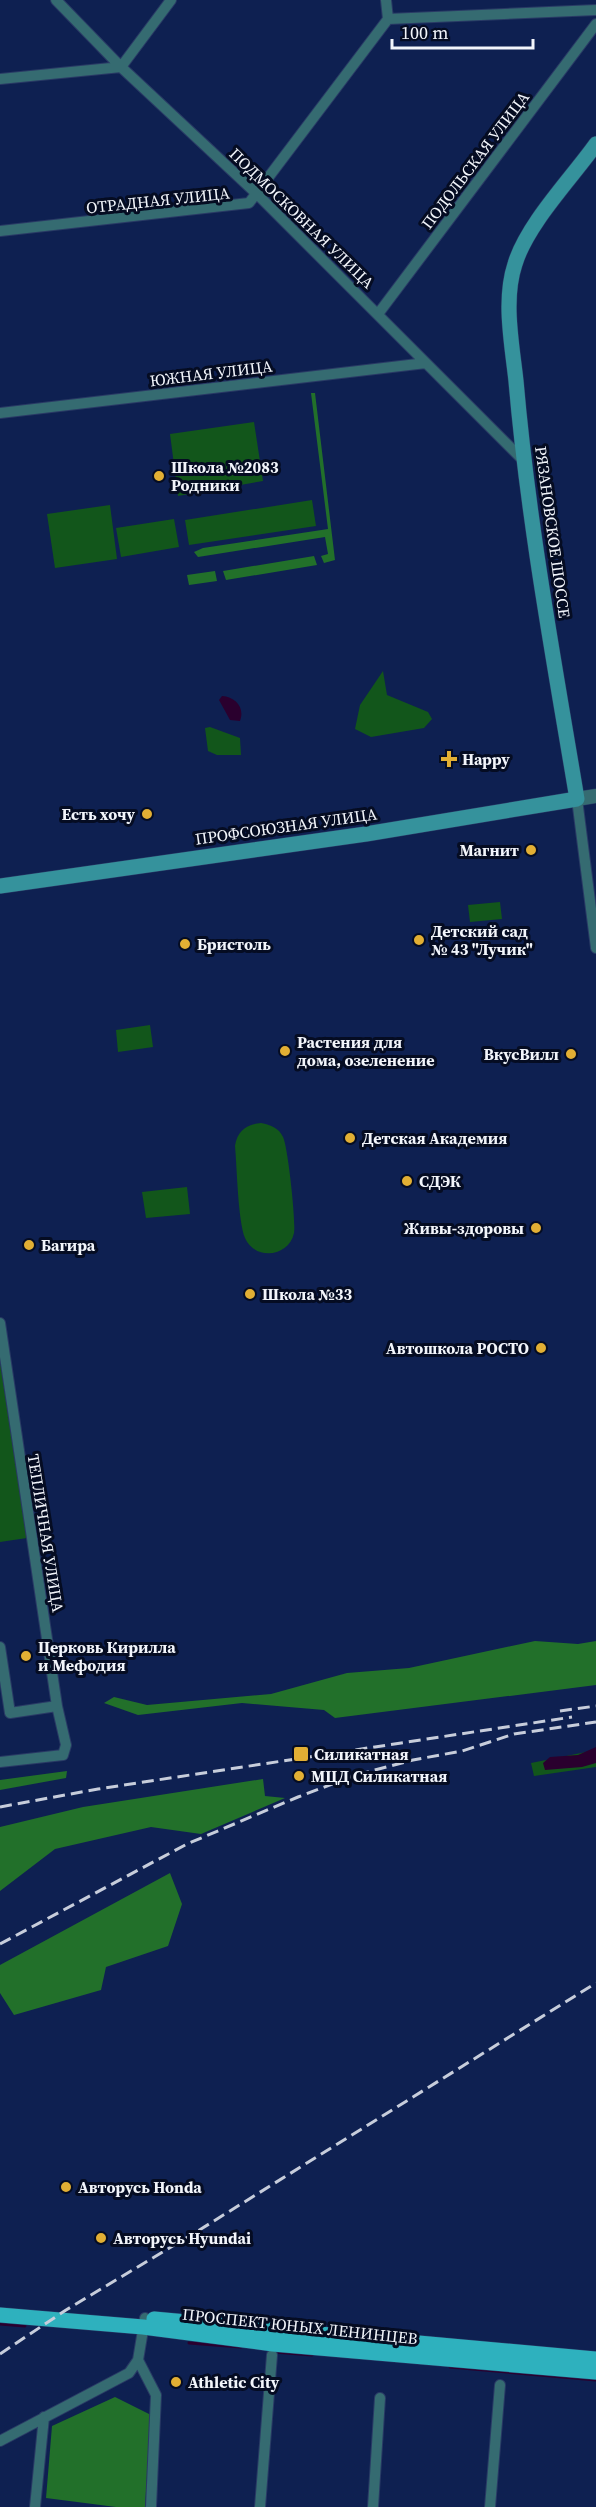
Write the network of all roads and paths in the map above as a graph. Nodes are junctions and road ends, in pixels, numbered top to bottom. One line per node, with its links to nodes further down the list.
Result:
1 (56, 0): 7 (street, ПОДМОСКОВНАЯ УЛИЦА)
2 (171, 0): 7 (street)
3 (386, 0): 5 (street)
4 (596, 10): 5 (street)
5 (388, 19): 10 (street, ОТРАДНАЯ УЛИЦА)
6 (596, 24): 12 (street, ПОДОЛЬСКАЯ УЛИЦА)
7 (121, 67): 8 (street); 10 (street, ПОДМОСКОВНАЯ УЛИЦА)
8 (0, 79)
9 (596, 144): 15 (main road, РЯЗАНОВСКОЕ ШОССЕ)
10 (257, 194): 11 (street, ОТРАДНАЯ УЛИЦА); 12 (street, ПОДМОСКОВНАЯ УЛИЦА)
11 (0, 231)
12 (378, 314): 13 (street, ПОДМОСКОВНАЯ УЛИЦА)
13 (426, 363): 14 (street, ЮЖНАЯ УЛИЦА); 15 (street, ПОДМОСКОВНАЯ УЛИЦА)
14 (0, 412)
15 (524, 461): 17 (main road, РЯЗАНОВСКОЕ ШОССЕ)
16 (596, 796): 17 (street)
17 (577, 799): 18 (main road, ПРОФСОЮЗНАЯ УЛИЦА); 19 (street, РЯЗАНОВСКОЕ ШОССЕ)
18 (0, 886)
19 (596, 948)
20 (0, 1323): 22 (street, ТЕПЛИЧНАЯ УЛИЦА)
21 (0, 1647): 22 (street)
22 (57, 1706): 23 (street, ТЕПЛИЧНАЯ УЛИЦА)
23 (0, 1762)
24 (0, 2304): 26 (main road, ПРОСПЕКТ ЮНЫХ ЛЕНИНЦЕВ)
25 (0, 2315): 26 (main road, ПРОСПЕКТ ЮНЫХ ЛЕНИНЦЕВ)
26 (144, 2323): 28 (main road, ПРОСПЕКТ ЮНЫХ ЛЕНИНЦЕВ); 29 (street); 30 (main road, ПРОСПЕКТ ЮНЫХ ЛЕНИНЦЕВ)
27 (272, 2355): 37 (street)
28 (596, 2359)
29 (138, 2360): 33 (street); 36 (street)
30 (596, 2372)
31 (500, 2385): 39 (street)
32 (380, 2398): 38 (street)
33 (44, 2417): 34 (street); 35 (street)
34 (0, 2441)
35 (36, 2507)
36 (151, 2507)
37 (260, 2507)
38 (373, 2507)
39 (490, 2507)

